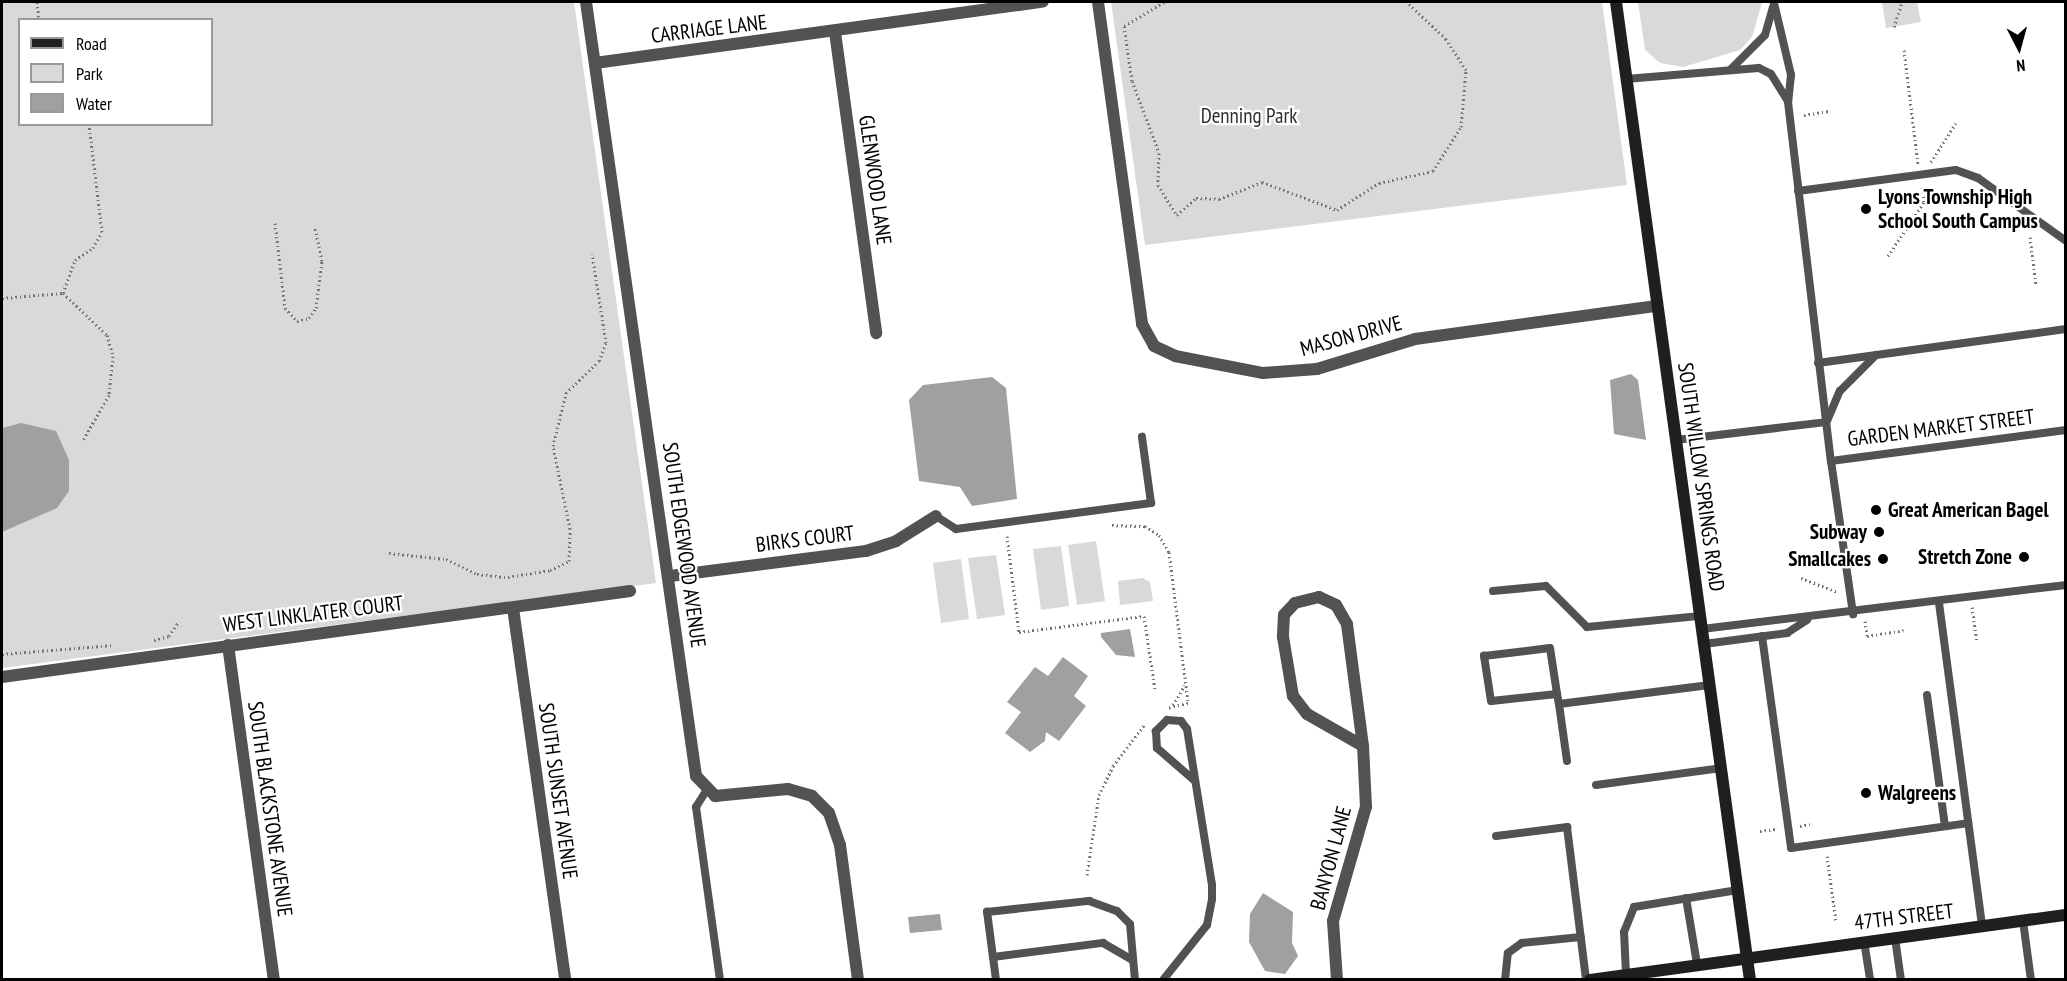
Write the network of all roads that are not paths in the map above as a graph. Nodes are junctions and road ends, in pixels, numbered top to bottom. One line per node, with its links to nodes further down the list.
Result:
1 (586, 2): 7 (street, SOUTH EDGEWOOD AVENUE)
2 (1043, 2): 6 (street, CARRIAGE LANE)
3 (1098, 2): 13 (street, MASON DRIVE)
4 (1616, 2): 9 (street, SOUTH WILLOW SPRINGS ROAD)
5 (1773, 2): 8 (lane); 10 (lane)
6 (835, 32): 7 (street, CARRIAGE LANE); 15 (street, GLENWOOD LANE)
7 (595, 63): 24 (street, SOUTH EDGEWOOD AVENUE)
8 (1730, 70): 9 (lane); 10 (lane)
9 (1626, 80): 13 (street, SOUTH WILLOW SPRINGS ROAD)
10 (1788, 102): 11 (lane)
11 (1798, 191): 12 (lane); 17 (lane)
12 (2066, 241)
13 (1658, 306): 21 (street, SOUTH WILLOW SPRINGS ROAD)
14 (2066, 329): 16 (lane)
15 (876, 333)
16 (1876, 355): 17 (lane); 18 (lane)
17 (1818, 363): 18 (lane)
18 (1826, 422): 21 (lane, GARDEN MARKET STREET); 22 (lane, GARDEN MARKET STREET)
19 (2066, 430): 22 (lane, GARDEN MARKET STREET)
20 (1142, 437): 23 (lane)
21 (1676, 440): 31 (street, SOUTH WILLOW SPRINGS ROAD)
22 (1831, 461): 30 (lane)
23 (936, 516): 24 (street, BIRKS COURT)
24 (670, 576): 47 (street, SOUTH EDGEWOOD AVENUE)
25 (2066, 585): 28 (lane)
26 (630, 591): 29 (street, WEST LINKLATER COURT)
27 (1493, 591): 31 (lane)
28 (1939, 603): 30 (lane); 48 (lane)
29 (513, 608): 36 (street, WEST LINKLATER COURT); 66 (street, SOUTH SUNSET AVENUE)
30 (1853, 614): 32 (lane)
31 (1700, 616): 33 (street, SOUTH WILLOW SPRINGS ROAD)
32 (1807, 620): 33 (lane); 34 (lane)
33 (1702, 630): 35 (street, SOUTH WILLOW SPRINGS ROAD)
34 (1762, 636): 35 (lane); 49 (lane)
35 (1704, 644): 38 (street, SOUTH WILLOW SPRINGS ROAD)
36 (228, 645): 37 (street, WEST LINKLATER COURT); 65 (street, SOUTH BLACKSTONE AVENUE)
37 (2, 678)
38 (1710, 685): 41 (lane); 44 (street, SOUTH WILLOW SPRINGS ROAD)
39 (1557, 694): 39 (lane); 41 (lane)
40 (1927, 695): 49 (lane)
41 (1559, 704): 43 (lane)
42 (1363, 746): 42 (street, BANYON LANE); 72 (street, BANYON LANE)
43 (1567, 761)
44 (1721, 768): 46 (lane); 51 (street, SOUTH WILLOW SPRINGS ROAD)
45 (1195, 781): 45 (lane); 71 (lane)
46 (1596, 785)
47 (706, 791): 67 (lane); 68 (street)
48 (1968, 822): 49 (lane); 55 (lane)
49 (1946, 826)
50 (1496, 836): 56 (lane)
51 (1738, 890): 52 (lane); 60 (street, SOUTH WILLOW SPRINGS ROAD)
52 (1686, 898): 62 (lane); 63 (lane)
53 (2066, 915): 54 (street, 47TH STREET)
54 (2023, 921): 55 (street, 47TH STREET); 78 (lane)
55 (1982, 926): 57 (street, 47TH STREET)
56 (1581, 937): 73 (lane); 74 (lane)
57 (1895, 938): 58 (street, 47TH STREET); 77 (lane)
58 (1864, 941): 60 (street, 47TH STREET); 76 (lane)
59 (993, 957): 61 (lane); 61 (lane); 69 (lane)
60 (1747, 957): 62 (street, 47TH STREET); 75 (street, SOUTH WILLOW SPRINGS ROAD)
61 (1133, 960): 70 (lane)
62 (1697, 964): 64 (street, 47TH STREET)
63 (1626, 974): 64 (street, 47TH STREET); 74 (street, 47TH STREET)
64 (1654, 975)
65 (274, 980)
66 (565, 980)
67 (720, 980)
68 (858, 980)
69 (996, 980)
70 (1135, 980)
71 (1163, 980)
72 (1337, 980)
73 (1505, 980)
74 (1588, 980)
75 (1750, 980)
76 (1870, 980)
77 (1901, 980)
78 (2031, 980)

